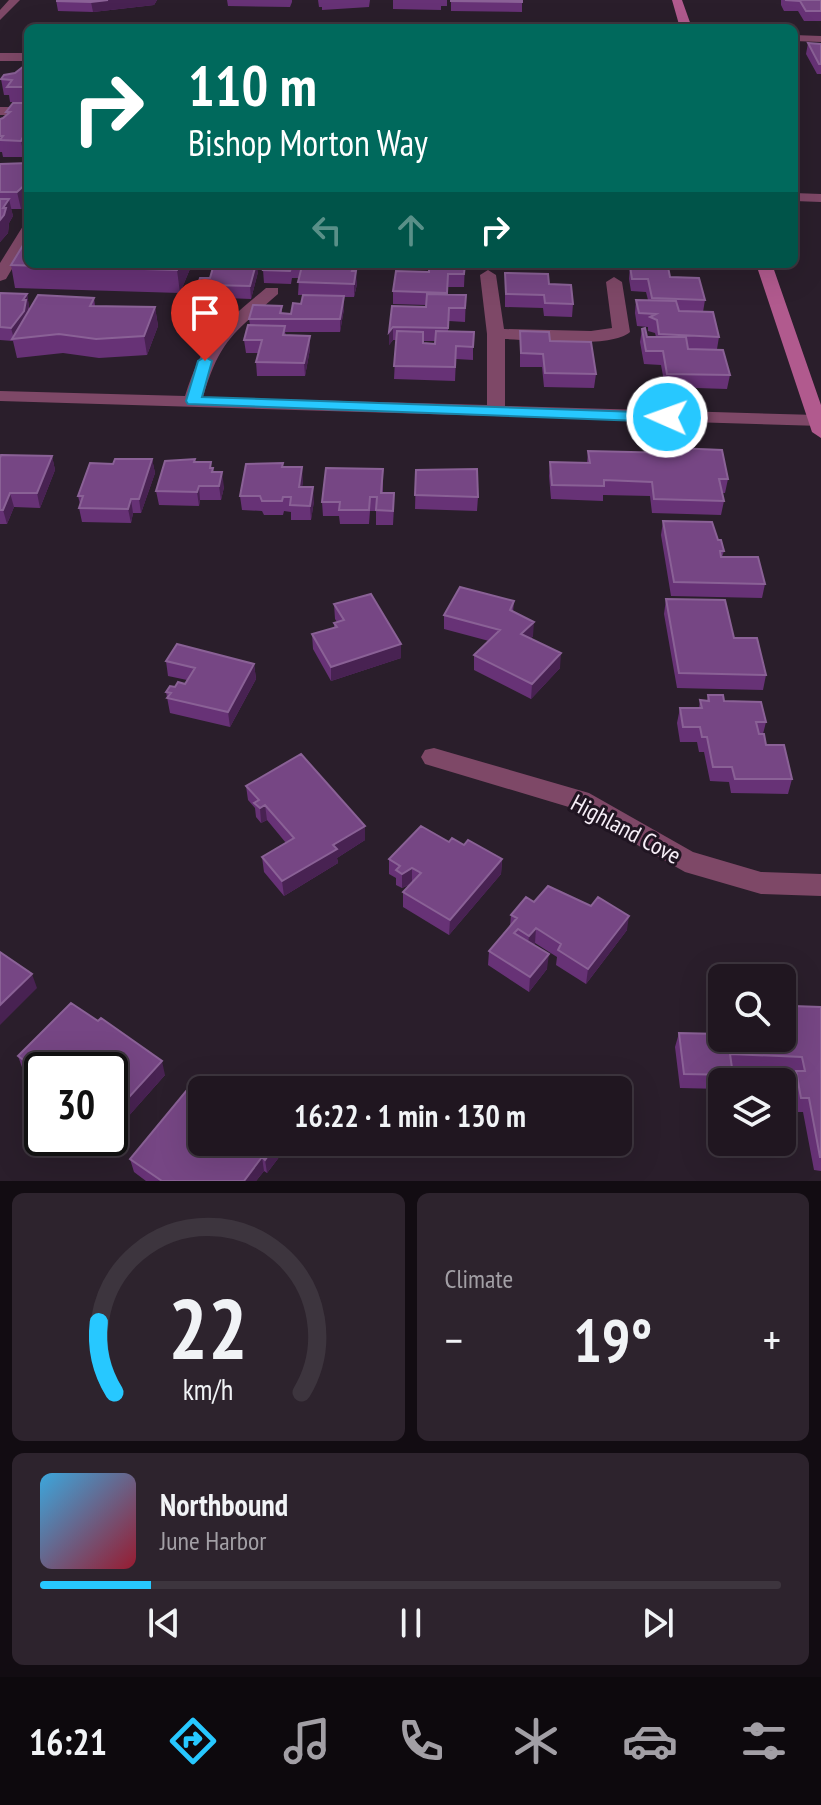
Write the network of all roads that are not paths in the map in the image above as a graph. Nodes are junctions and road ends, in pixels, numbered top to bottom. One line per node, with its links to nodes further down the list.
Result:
1 (15, 0): 3 (street)
2 (677, 0): 4 (main road)
3 (0, 17)
4 (685, 24)
5 (798, 38): 6 (street)
6 (821, 39)
7 (0, 57): 8 (street)
8 (24, 57)
9 (0, 111): 10 (street)
10 (24, 111)
11 (798, 197): 12 (street)
12 (821, 198)
13 (24, 236): 16 (street)
14 (765, 268): 23 (main road)
15 (488, 275): 19 (street)
16 (0, 276)
17 (614, 282): 19 (street)
18 (272, 291): 21 (street)
19 (496, 334): 22 (street)
20 (0, 396): 21 (street)
21 (193, 401): 22 (street)
22 (496, 412): 23 (street)
23 (819, 427)
24 (434, 757): 25 (street, Highland Cove)
25 (821, 885)

